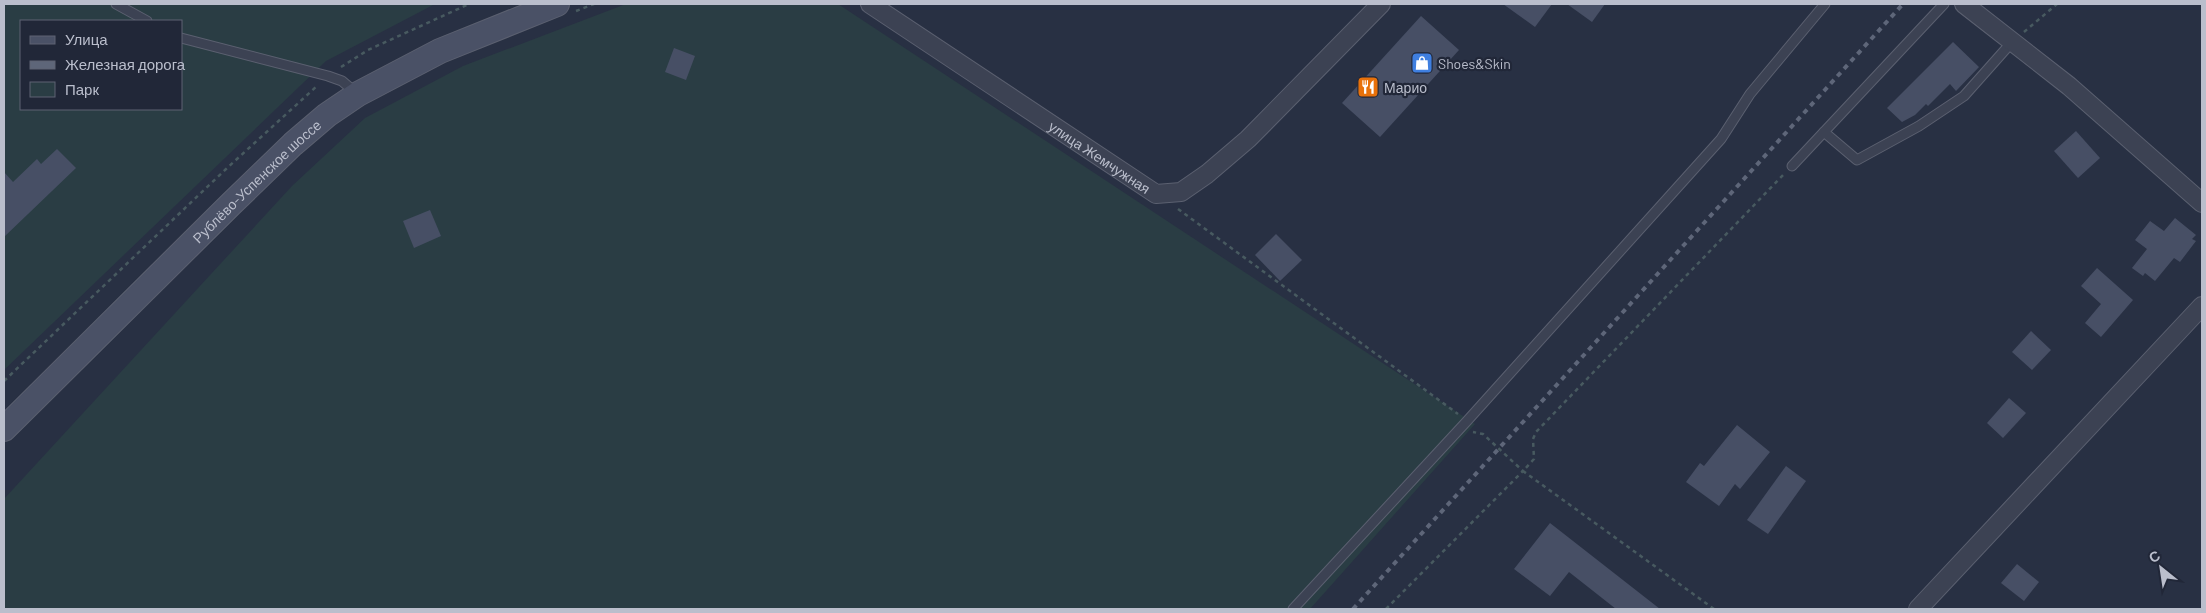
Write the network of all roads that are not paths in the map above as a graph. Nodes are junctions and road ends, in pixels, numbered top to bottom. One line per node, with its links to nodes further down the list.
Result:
1 (116, 4): 8 (lane)
2 (870, 4): 3 (street, улица Жемчужная)
3 (1381, 4)
4 (1826, 4): 17 (lane)
5 (1944, 4): 12 (lane)
6 (1964, 4): 10 (street)
7 (562, 9): 11 (main road, Рублёво-Успенское шоссе)
8 (145, 20)
9 (182, 38): 11 (lane)
10 (2012, 42): 12 (lane); 14 (street)
11 (358, 94): 16 (main road, Рублёво-Успенское шоссе)
12 (1824, 132): 13 (lane)
13 (1792, 166)
14 (2202, 203)
15 (2202, 306): 18 (street)
16 (4, 429)
17 (1293, 609)
18 (1918, 609)

